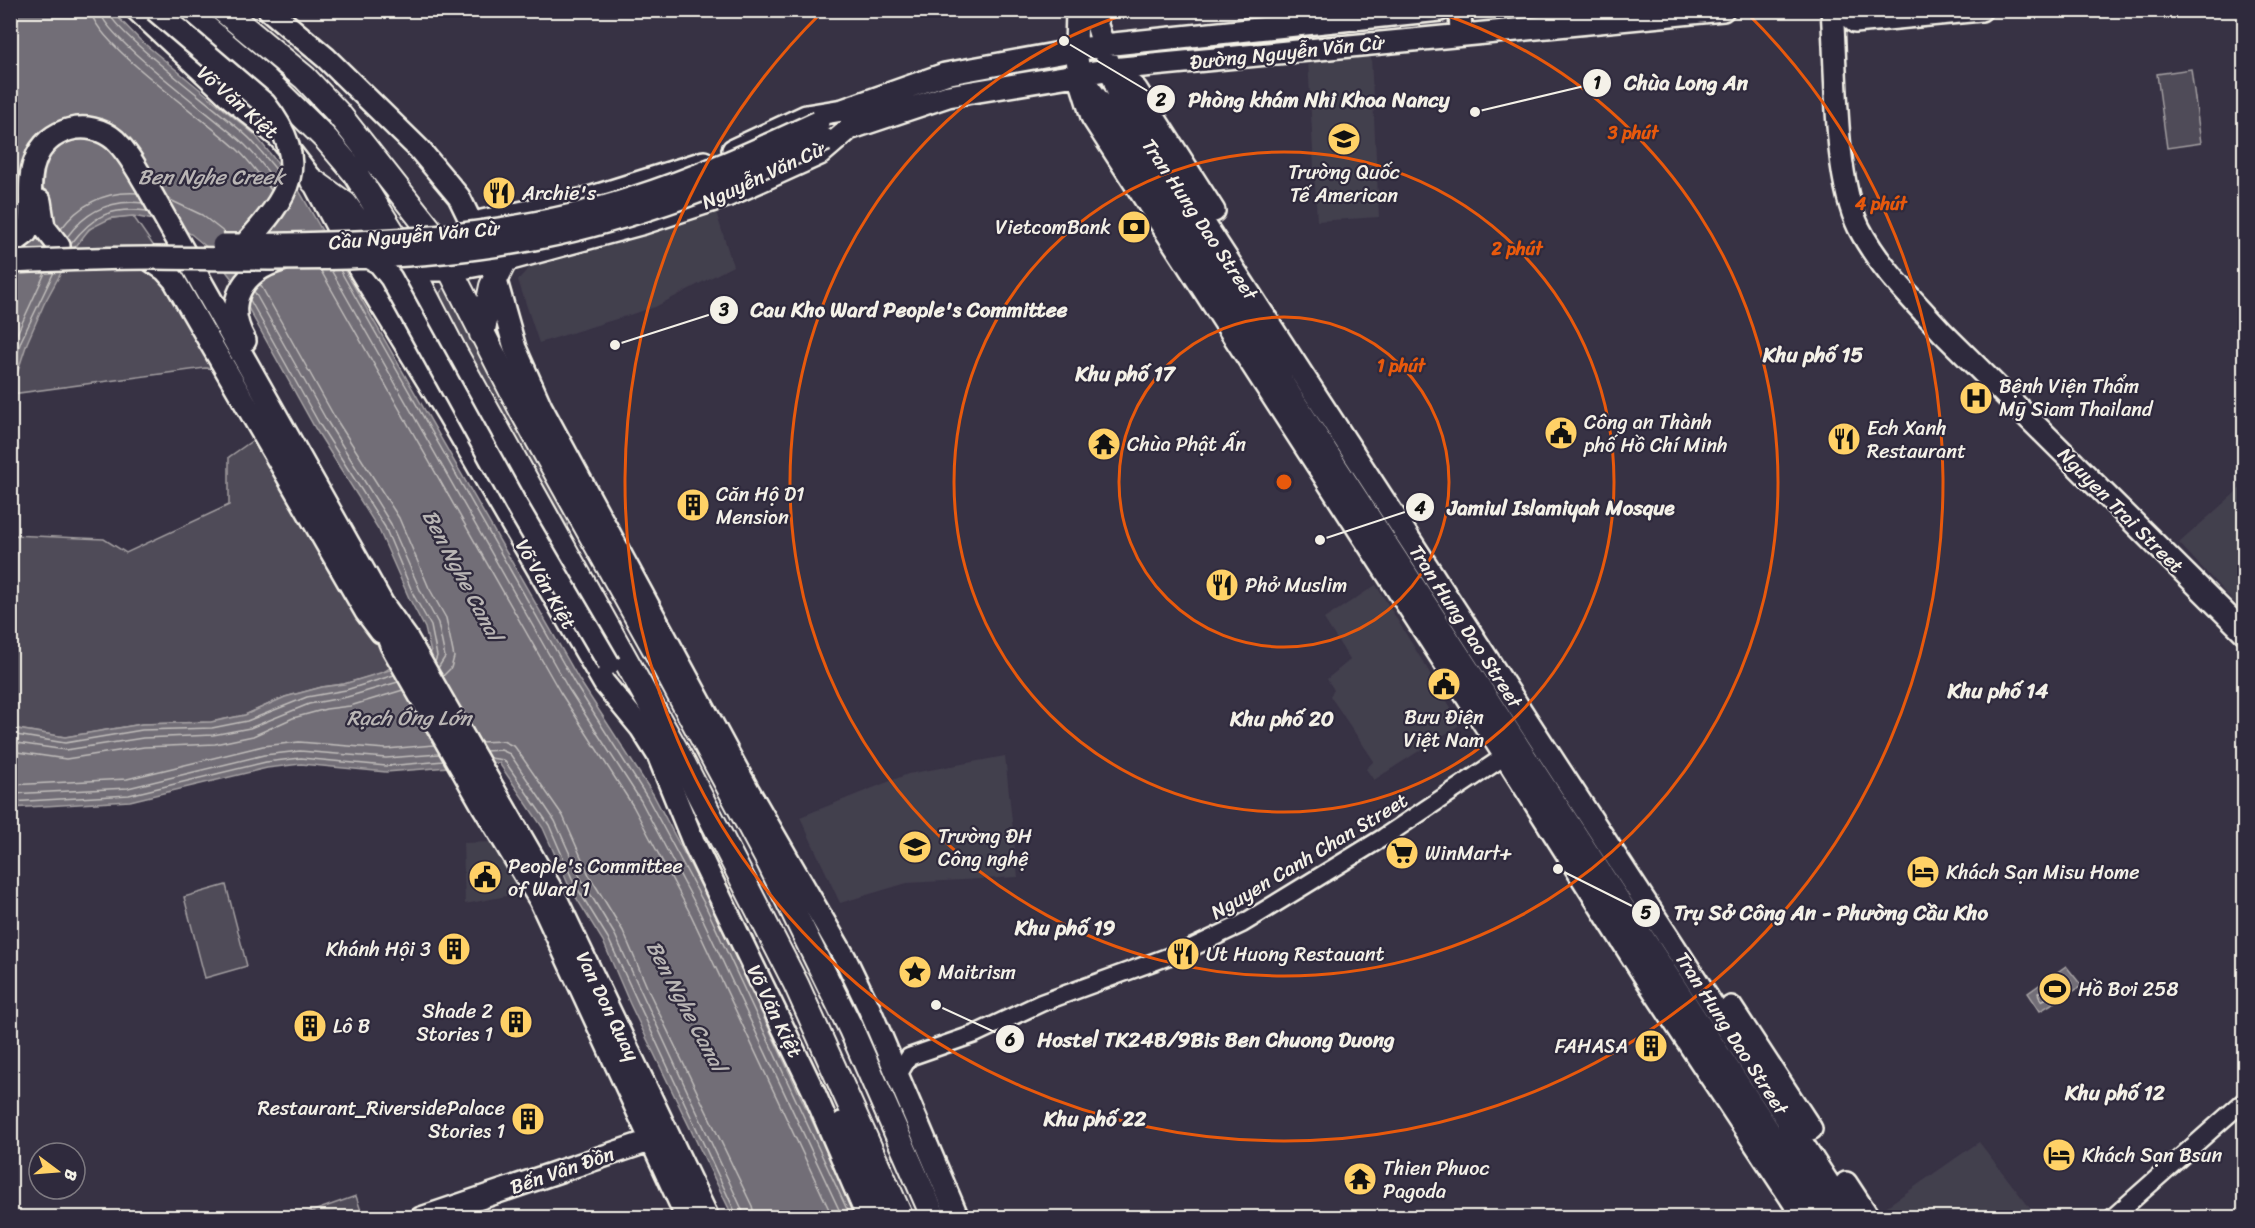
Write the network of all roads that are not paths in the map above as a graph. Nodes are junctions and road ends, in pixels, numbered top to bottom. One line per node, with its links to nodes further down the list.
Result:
1 (137, 10): 22 (main road, Võ Văn Kiệt)
2 (155, 10): 29 (main road, bridge)
3 (185, 10): 37 (highway, Võ Văn Kiệt)
4 (223, 10): 27 (highway)
5 (269, 10): 26 (main road)
6 (1077, 10): 16 (main road)
7 (1097, 10): 15 (main road)
8 (1440, 10): 15 (main road)
9 (1460, 10): 14 (main road)
10 (1723, 10): 14 (main road)
11 (1832, 10): 47 (main road, Nguyen Trai Street)
12 (1842, 10): 13 (main road)
13 (1981, 10)
14 (1461, 35): 17 (main road, Đường Nguyễn Văn Cừ)
15 (1104, 45): 16 (main road, Nguyễn Văn Cừ); 17 (main road)
16 (1076, 50): 18 (main road); 20 (main road, Nguyễn Văn Cừ)
17 (1112, 69): 18 (main road, Nguyễn Văn Cừ); 19 (main road, Tran Hung Dao Street); 24 (main road, Tran Hung Dao Street)
18 (1079, 75): 19 (main road, Tran Hung Dao Street); 20 (main road, Nguyễn Văn Cừ); 23 (main road, Tran Hung Dao Street)
19 (1122, 118): 23 (main road, Tran Hung Dao Street); 24 (main road, Tran Hung Dao Street)
20 (846, 120): 21 (main road, Cầu Nguyễn Văn Cừ); 25 (main road, Nguyễn Văn Cừ); 32 (main road, Nguyễn Văn Cừ)
21 (822, 131): 29 (main road, Cầu Nguyễn Văn Cừ, bridge); 34 (main road, Cầu Nguyễn Văn Cừ, bridge)
22 (313, 181): 37 (highway); 41 (main road, Võ Văn Kiệt)
23 (1152, 196): 44 (main road, Tran Hung Dao Street)
24 (1200, 203): 43 (main road, Tran Hung Dao Street)
25 (536, 210): 26 (main road, Nguyễn Văn Cừ); 32 (main road)
26 (474, 223): 27 (main road, Nguyễn Văn Cừ); 38 (main road)
27 (429, 230): 37 (main road); 39 (highway)
28 (170, 235): 30 (main road, Cầu Nguyễn Văn Cừ); 31 (main road, Cầu Nguyễn Văn Cừ); 48 (main road, Cầu Nguyễn Văn Cừ)
29 (244, 245): 30 (main road, Cầu Nguyễn Văn Cừ, bridge)
30 (59, 246): 31 (main road, Cầu Nguyễn Văn Cừ)
31 (10, 247)
32 (545, 250): 38 (main road, Nguyễn Văn Cừ)
33 (147, 258): 35 (main road, Cầu Nguyễn Văn Cừ, bridge); 36 (main road, Cầu Nguyễn Văn Cừ, bridge); 48 (main road)
34 (370, 258): 35 (main road, Cầu Nguyễn Văn Cừ, bridge); 49 (main road, bridge)
35 (282, 260): 48 (main road)
36 (10, 261)
37 (410, 266): 39 (main road, Nguyễn Văn Cừ); 40 (highway, Võ Văn Kiệt); 41 (main road)
38 (497, 267): 39 (main road, Nguyễn Văn Cừ); 42 (highway); 57 (main road)
39 (456, 278): 40 (highway); 42 (highway)
40 (428, 298): 49 (highway, Võ Văn Kiệt)
41 (391, 318): 49 (main road, Võ Văn Kiệt)
42 (482, 334): 68 (highway)
43 (1298, 354): 44 (main road); 45 (main road, Tran Hung Dao Street)
44 (1267, 374): 46 (main road, Tran Hung Dao Street)
45 (1422, 544): 46 (main road); 50 (main road, Tran Hung Dao Street)
46 (1392, 565): 51 (main road, Tran Hung Dao Street)
47 (2244, 632)
48 (404, 649): 60 (main road, Van Don Quay)
49 (646, 718): 52 (highway, Võ Văn Kiệt); 65 (main road, Võ Văn Kiệt)
50 (1542, 730): 51 (main road); 53 (main road, Tran Hung Dao Street)
51 (1512, 751): 53 (main road, Tran Hung Dao Street); 57 (street, Nguyen Canh Chan Street)
52 (683, 764): 66 (main road, Võ Văn Kiệt); 67 (highway, Võ Văn Kiệt)
53 (1658, 941): 54 (main road, Tran Hung Dao Street); 55 (main road, Tran Hung Dao Street); 56 (main road, Tran Hung Dao Street)
54 (1666, 970): 55 (main road); 56 (main road, Tran Hung Dao Street)
55 (1648, 982): 56 (main road, Tran Hung Dao Street)
56 (1730, 1053): 59 (main road, Tran Hung Dao Street); 59 (main road, Tran Hung Dao Street)
57 (904, 1066): 69 (main road)
58 (2244, 1101): 72 (street)
59 (1763, 1103): 61 (main road, Tran Hung Dao Street); 70 (main road, Tran Hung Dao Street); 71 (main road, Tran Hung Dao Street)
60 (661, 1137): 62 (main road, Bến Vân Đồn); 63 (main road, Van Don Quay); 64 (main road, Van Don Quay)
61 (1852, 1213)
62 (420, 1218)
63 (687, 1218)
64 (708, 1218)
65 (868, 1218)
66 (884, 1218)
67 (901, 1218)
68 (934, 1218)
69 (958, 1218)
70 (1804, 1218)
71 (1826, 1218)
72 (2112, 1218)

